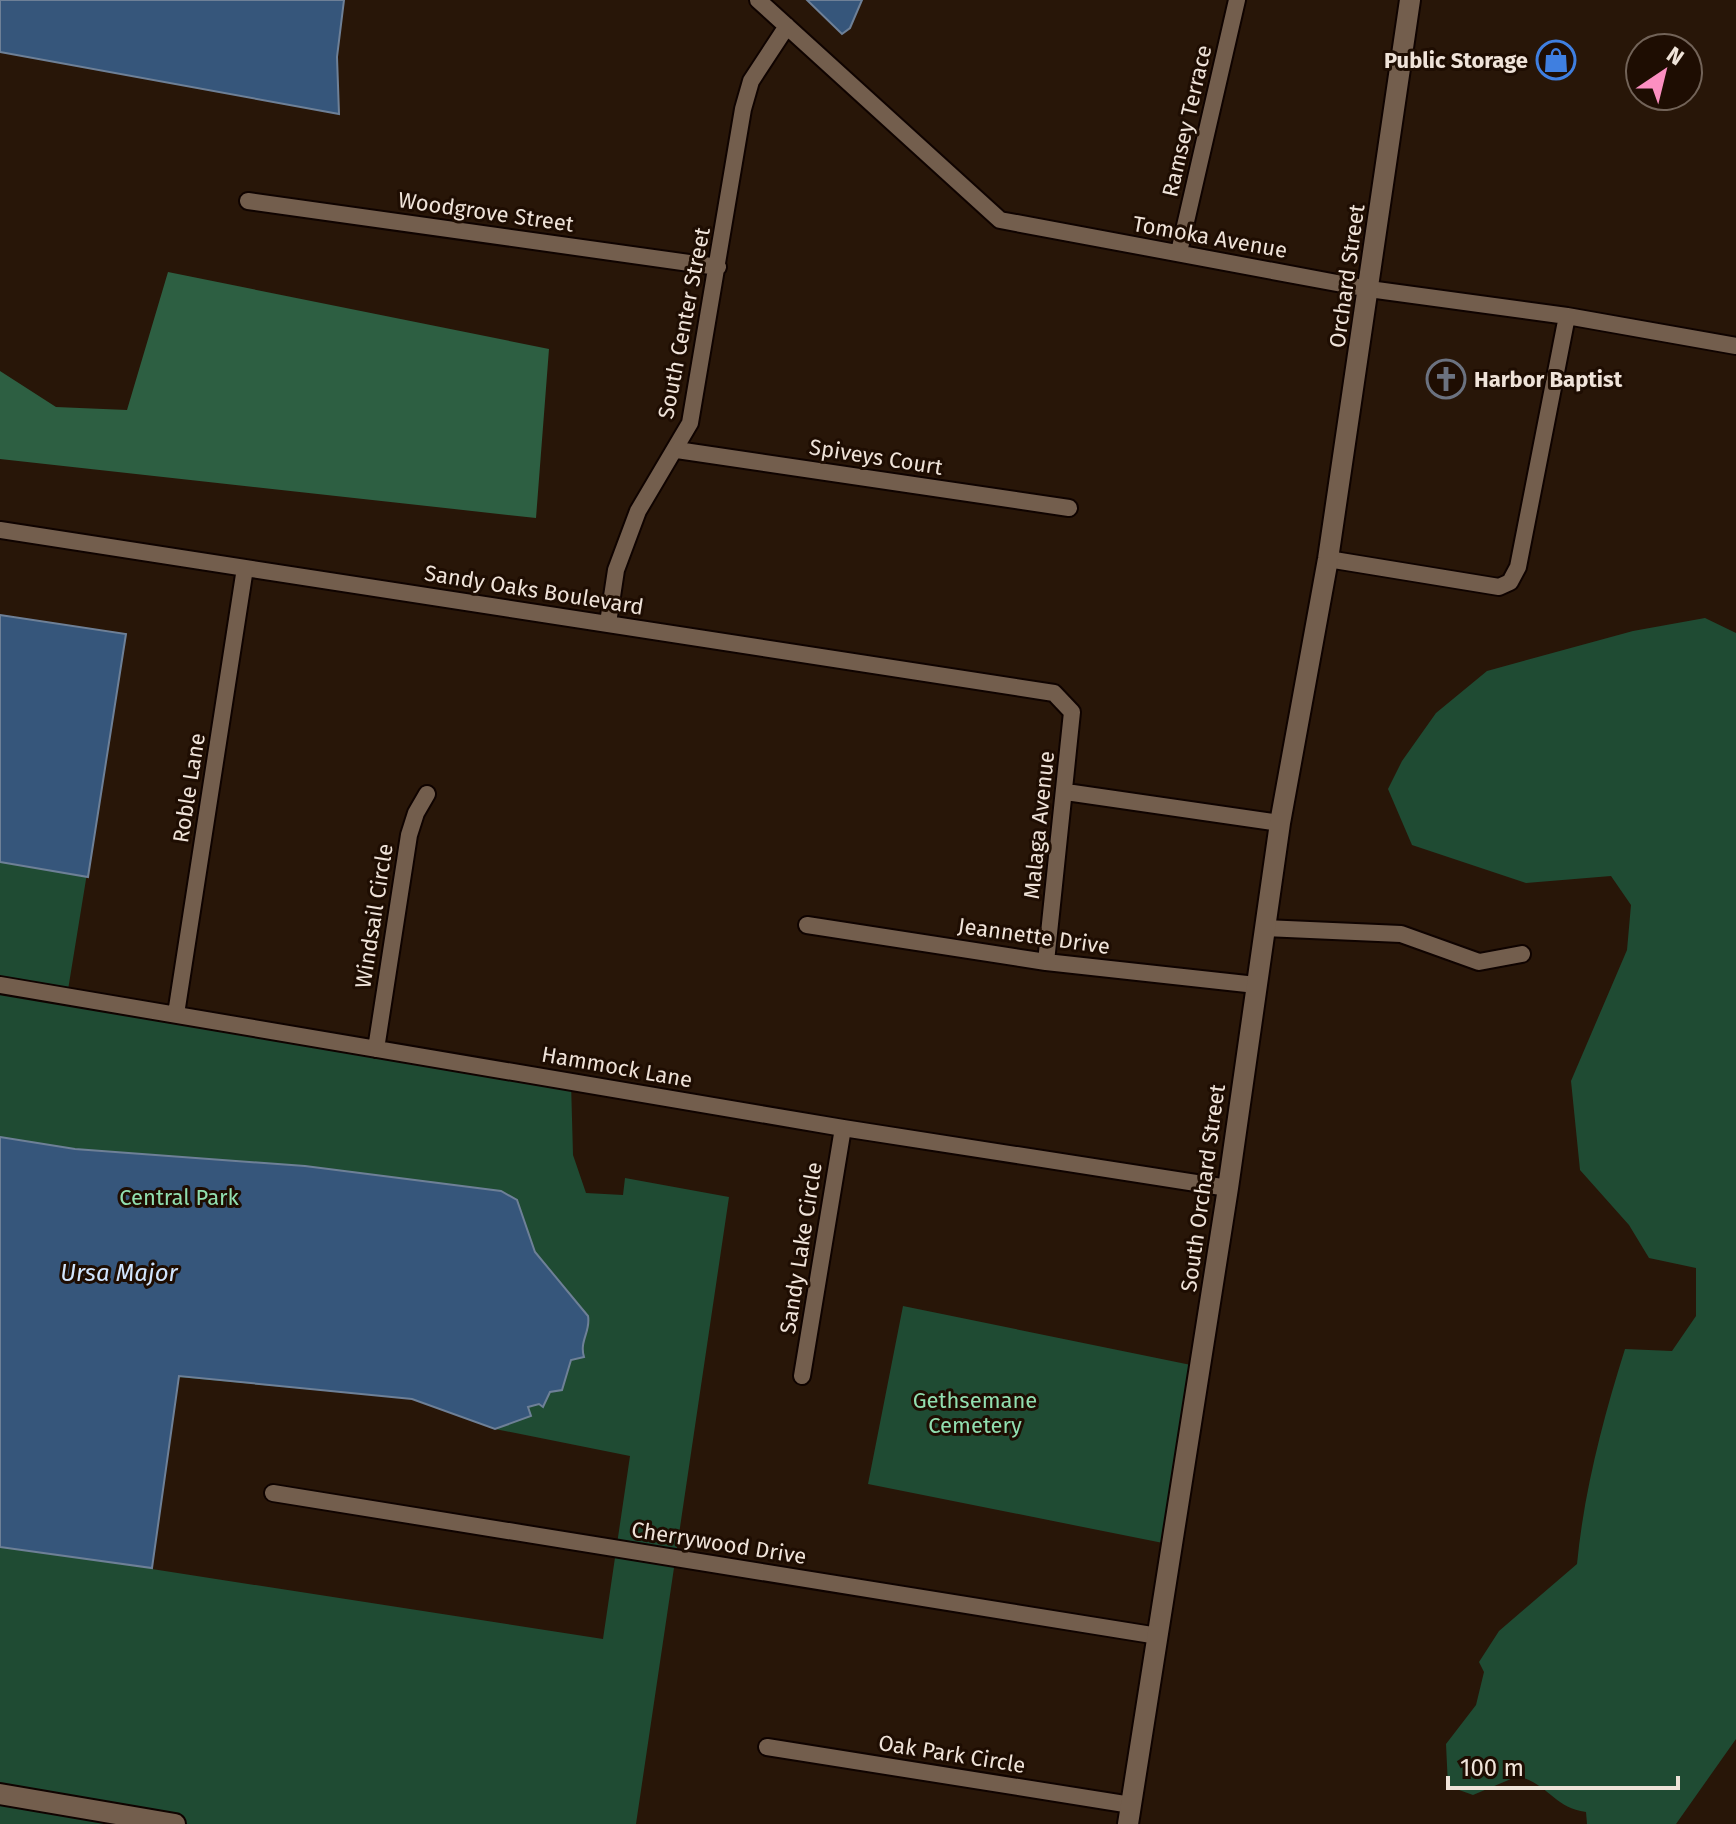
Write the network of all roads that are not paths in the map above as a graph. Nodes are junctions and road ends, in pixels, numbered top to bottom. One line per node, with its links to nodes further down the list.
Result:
1 (758, 0): 4 (street, Tomoka Avenue)
2 (1237, 0): 6 (street, Ramsey Terrace)
3 (1410, 0): 8 (street, Orchard Street)
4 (787, 26): 6 (street, Tomoka Avenue); 7 (street, South Center Street)
5 (248, 201): 7 (street, Woodgrove Street)
6 (1179, 252): 8 (street, Tomoka Avenue)
7 (718, 267): 11 (street, South Center Street)
8 (1369, 289): 9 (street, Tomoka Avenue); 14 (street, Orchard Street)
9 (1567, 316): 10 (street, Tomoka Avenue); 14 (street)
10 (1736, 346)
11 (677, 450): 12 (street, Spiveys Court); 16 (street, South Center Street)
12 (1069, 508)
13 (0, 530): 15 (street, Sandy Oaks Boulevard)
14 (1328, 559): 20 (street, South Orchard Street)
15 (245, 568): 16 (street, Sandy Oaks Boulevard); 27 (street, Roble Lane)
16 (608, 623): 17 (street, Sandy Oaks Boulevard)
17 (1059, 697): 18 (street, Malaga Avenue)
18 (1066, 792): 20 (street); 24 (street, Malaga Avenue)
19 (427, 794): 28 (street, Windsail Circle)
20 (1280, 823): 22 (street, South Orchard Street)
21 (807, 925): 24 (street, Jeannette Drive)
22 (1265, 928): 23 (street); 26 (street, South Orchard Street)
23 (1522, 954)
24 (1046, 962): 26 (street, Jeannette Drive)
25 (0, 985): 27 (street, Hammock Lane)
26 (1256, 985): 30 (street, South Orchard Street)
27 (176, 1014): 28 (street, Hammock Lane)
28 (376, 1049): 29 (street, Hammock Lane)
29 (843, 1128): 30 (street, Hammock Lane); 31 (street, Sandy Lake Circle)
30 (1228, 1188): 33 (street, South Orchard Street)
31 (802, 1376)
32 (273, 1493): 33 (street, Cherrywood Drive)
33 (1158, 1636): 36 (street, South Orchard Street)
34 (767, 1747): 36 (street, Oak Park Circle)
35 (0, 1794): 37 (street)
36 (1130, 1815)
37 (175, 1824)

